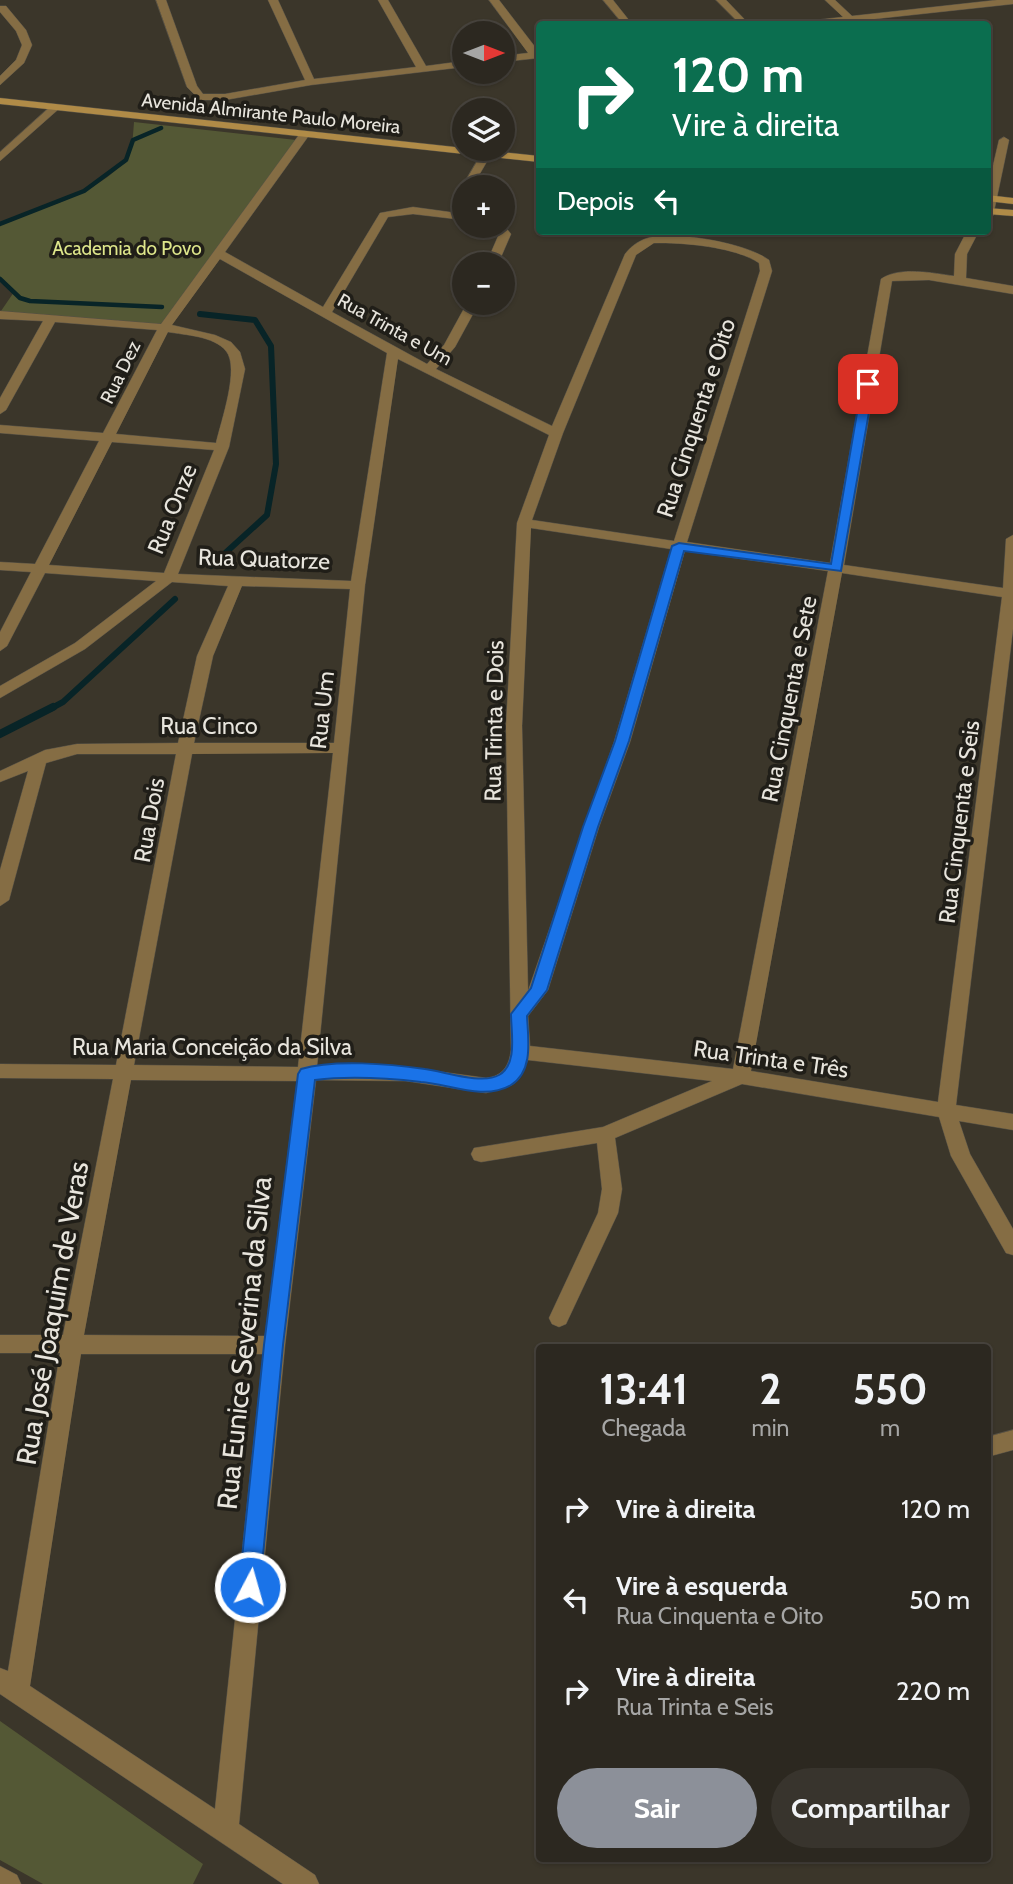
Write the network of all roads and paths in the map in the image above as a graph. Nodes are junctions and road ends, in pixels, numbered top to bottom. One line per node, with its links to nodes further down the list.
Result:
1 (161, 0): 22 (street)
2 (273, 0): 22 (street)
3 (383, 0): 20 (street)
4 (494, 0): 16 (street)
5 (608, 0): 12 (street)
6 (721, 0): 13 (street)
7 (830, 0): 14 (street)
8 (941, 0): 11 (street)
9 (1013, 1): 11 (street)
10 (0, 9): 21 (street)
11 (951, 9): 15 (street)
12 (626, 21)
13 (742, 21)
14 (850, 21)
15 (859, 21)
16 (536, 55)
17 (536, 56): 18 (street)
18 (515, 59)
19 (452, 65): 20 (street)
20 (422, 68): 22 (street)
21 (0, 82)
22 (311, 82)
23 (0, 91): 27 (main road, Avenida Almirante Paulo Moreira)
24 (0, 101): 25 (main road, Avenida Almirante Paulo Moreira)
25 (57, 107): 26 (main road, Avenida Almirante Paulo Moreira); 33 (street)
26 (305, 134): 31 (main road, Avenida Almirante Paulo Moreira); 43 (street, Rua Dez)
27 (452, 140)
28 (1004, 140): 35 (street)
29 (515, 146): 30 (main road)
30 (536, 148)
31 (452, 149)
32 (515, 156): 34 (main road, Avenida Almirante Paulo Moreira)
33 (0, 158)
34 (536, 159)
35 (991, 190)
36 (991, 198): 37 (main road)
37 (1013, 201)
38 (452, 212): 46 (street)
39 (991, 213): 40 (main road)
40 (1013, 214)
41 (972, 235): 44 (street)
42 (708, 238): 55 (street, Rua Cinquenta e Oito); 60 (street, Rua Cinquenta e Oito)
43 (219, 253): 46 (street, Rua Trinta e Um); 50 (street, Rua Dez)
44 (960, 281): 45 (street); 62 (street, Rua Cinquenta e Sete)
45 (1013, 290)
46 (325, 313): 51 (street, Rua Trinta e Um)
47 (466, 315): 52 (street)
48 (0, 316): 49 (street)
49 (51, 318): 50 (street); 53 (street)
50 (164, 328): 56 (street, Rua Dez); 57 (street, Rua Onze)
51 (393, 352): 52 (street, Rua Trinta e Um); 66 (street, Rua Um)
52 (428, 370): 55 (street, Rua Trinta e Um)
53 (0, 410)
54 (0, 429): 56 (street)
55 (556, 433): 58 (street, Rua Trinta e Dois)
56 (109, 437): 57 (street); 63 (street, Rua Dez)
57 (222, 447): 64 (street, Rua Onze)
58 (524, 523): 60 (street); 75 (street, Rua Trinta e Dois)
59 (1013, 539): 67 (street, Rua Cinquenta e Seis)
60 (679, 546): 62 (street); 75 (street, Rua Cinquenta e Oito)
61 (0, 566): 63 (street, Rua Quatorze)
62 (836, 568): 67 (street); 80 (street, Rua Cinquenta e Sete)
63 (40, 569): 64 (street, Rua Quatorze); 68 (street, Rua Dez)
64 (169, 577): 65 (street, Rua Quatorze); 69 (street, Rua Onze)
65 (237, 582): 66 (street, Rua Quatorze); 70 (street, Rua Dois)
66 (358, 585): 71 (street, Rua Um)
67 (1012, 594): 81 (street, Rua Cinquenta e Seis)
68 (0, 646)
69 (0, 693)
70 (185, 748): 71 (street, Rua Cinco); 72 (street, Rua Cinco); 78 (street, Rua Dois)
71 (340, 748): 79 (street, Rua Um)
72 (39, 759): 73 (street, Rua Cinco); 74 (street)
73 (0, 777)
74 (0, 900)
75 (519, 1014): 76 (street)
76 (521, 1052): 79 (street, Rua Maria Conceição da Silva); 80 (street, Rua Trinta e Três)
77 (0, 1071): 78 (street, Rua Maria Conceição da Silva)
78 (125, 1071): 79 (street, Rua Maria Conceição da Silva); 88 (street, Rua José Joaquim de Veras)
79 (307, 1074): 89 (street, Rua Eunice Severina da Silva)
80 (741, 1077): 81 (street, Rua Trinta e Três); 83 (street)
81 (946, 1111): 82 (street, Rua Trinta e Três); 85 (street)
82 (1013, 1122)
83 (605, 1133): 84 (street); 86 (street)
84 (481, 1154)
85 (1013, 1247)
86 (559, 1318)
87 (0, 1344): 88 (street)
88 (72, 1344): 89 (street); 92 (street, Rua José Joaquim de Veras)
89 (274, 1345): 93 (street, Rua Eunice Severina da Silva)
90 (1013, 1440): 91 (street)
91 (991, 1446)
92 (9, 1685): 93 (street)
93 (226, 1828): 96 (street)
94 (0, 1880): 95 (street)
95 (8, 1884)
96 (306, 1884)

